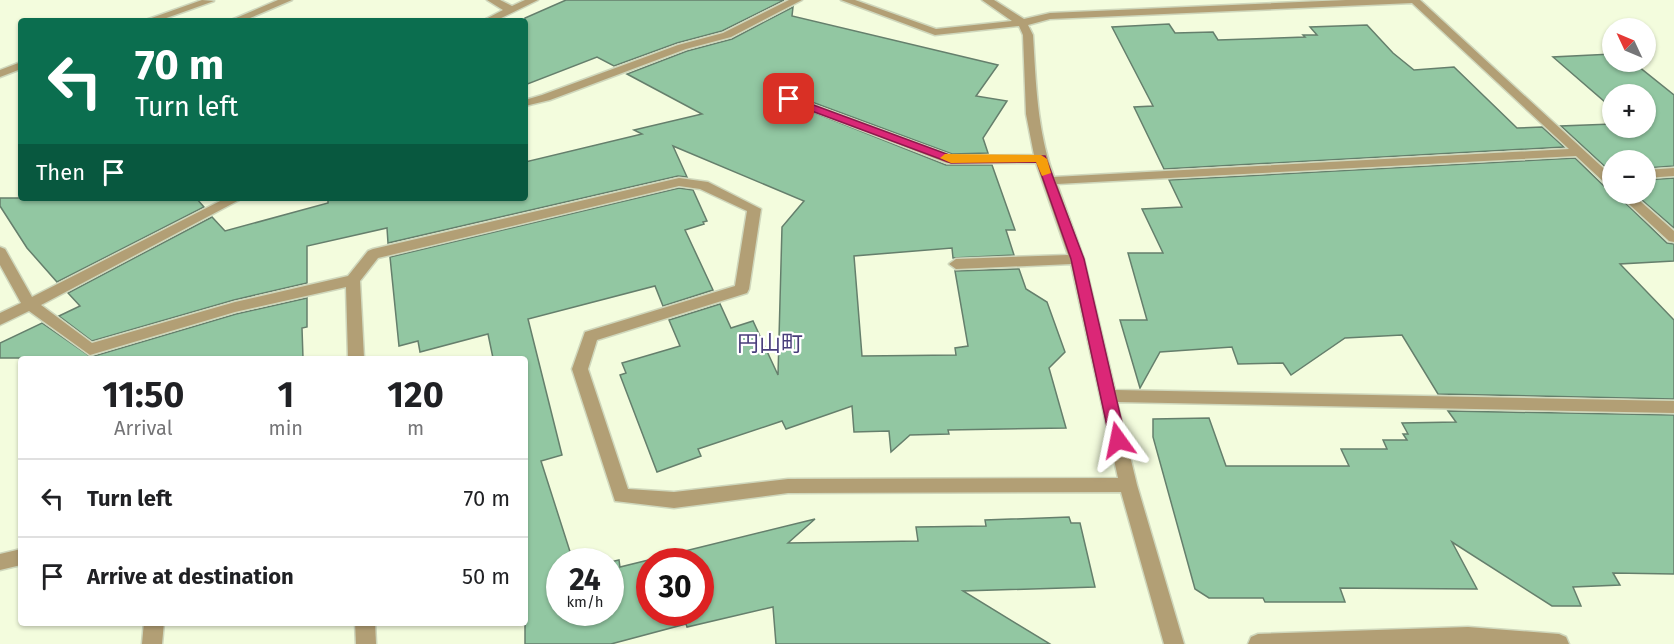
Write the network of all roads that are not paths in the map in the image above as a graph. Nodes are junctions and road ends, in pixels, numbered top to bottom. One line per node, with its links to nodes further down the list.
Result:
1 (287, 0): 11 (street)
2 (492, 0): 9 (street)
3 (533, 0): 9 (street)
4 (797, 0): 17 (street)
5 (846, 0): 13 (street)
6 (987, 0): 13 (street)
7 (1414, 0): 13 (street); 18 (street)
8 (208, 1): 10 (street)
9 (512, 10): 12 (street)
10 (164, 18)
11 (242, 18)
12 (494, 18)
13 (1022, 23): 19 (street)
14 (18, 66): 15 (street)
15 (0, 74)
16 (789, 99): 19 (street)
17 (528, 102)
18 (1579, 152): 20 (street); 23 (street)
19 (1041, 159): 23 (street)
20 (1602, 171)
21 (1674, 172): 22 (street)
22 (1656, 173)
23 (1048, 181): 28 (street)
24 (230, 201): 31 (street)
25 (1636, 204): 26 (street)
26 (1674, 238)
27 (0, 252): 31 (street)
28 (1077, 259): 29 (street); 34 (street)
29 (956, 264)
30 (353, 280): 31 (street); 33 (street); 36 (street)
31 (29, 304): 32 (street)
32 (0, 320)
33 (356, 356)
34 (1108, 396): 35 (street); 36 (street)
35 (1674, 407)
36 (1128, 485): 44 (street)
37 (18, 558): 38 (street)
38 (0, 562)
39 (154, 626): 42 (street)
40 (365, 626): 43 (street)
41 (1465, 640): 45 (street); 46 (street)
42 (152, 644)
43 (366, 644)
44 (1174, 644)
45 (1258, 644)
46 (1559, 644)

